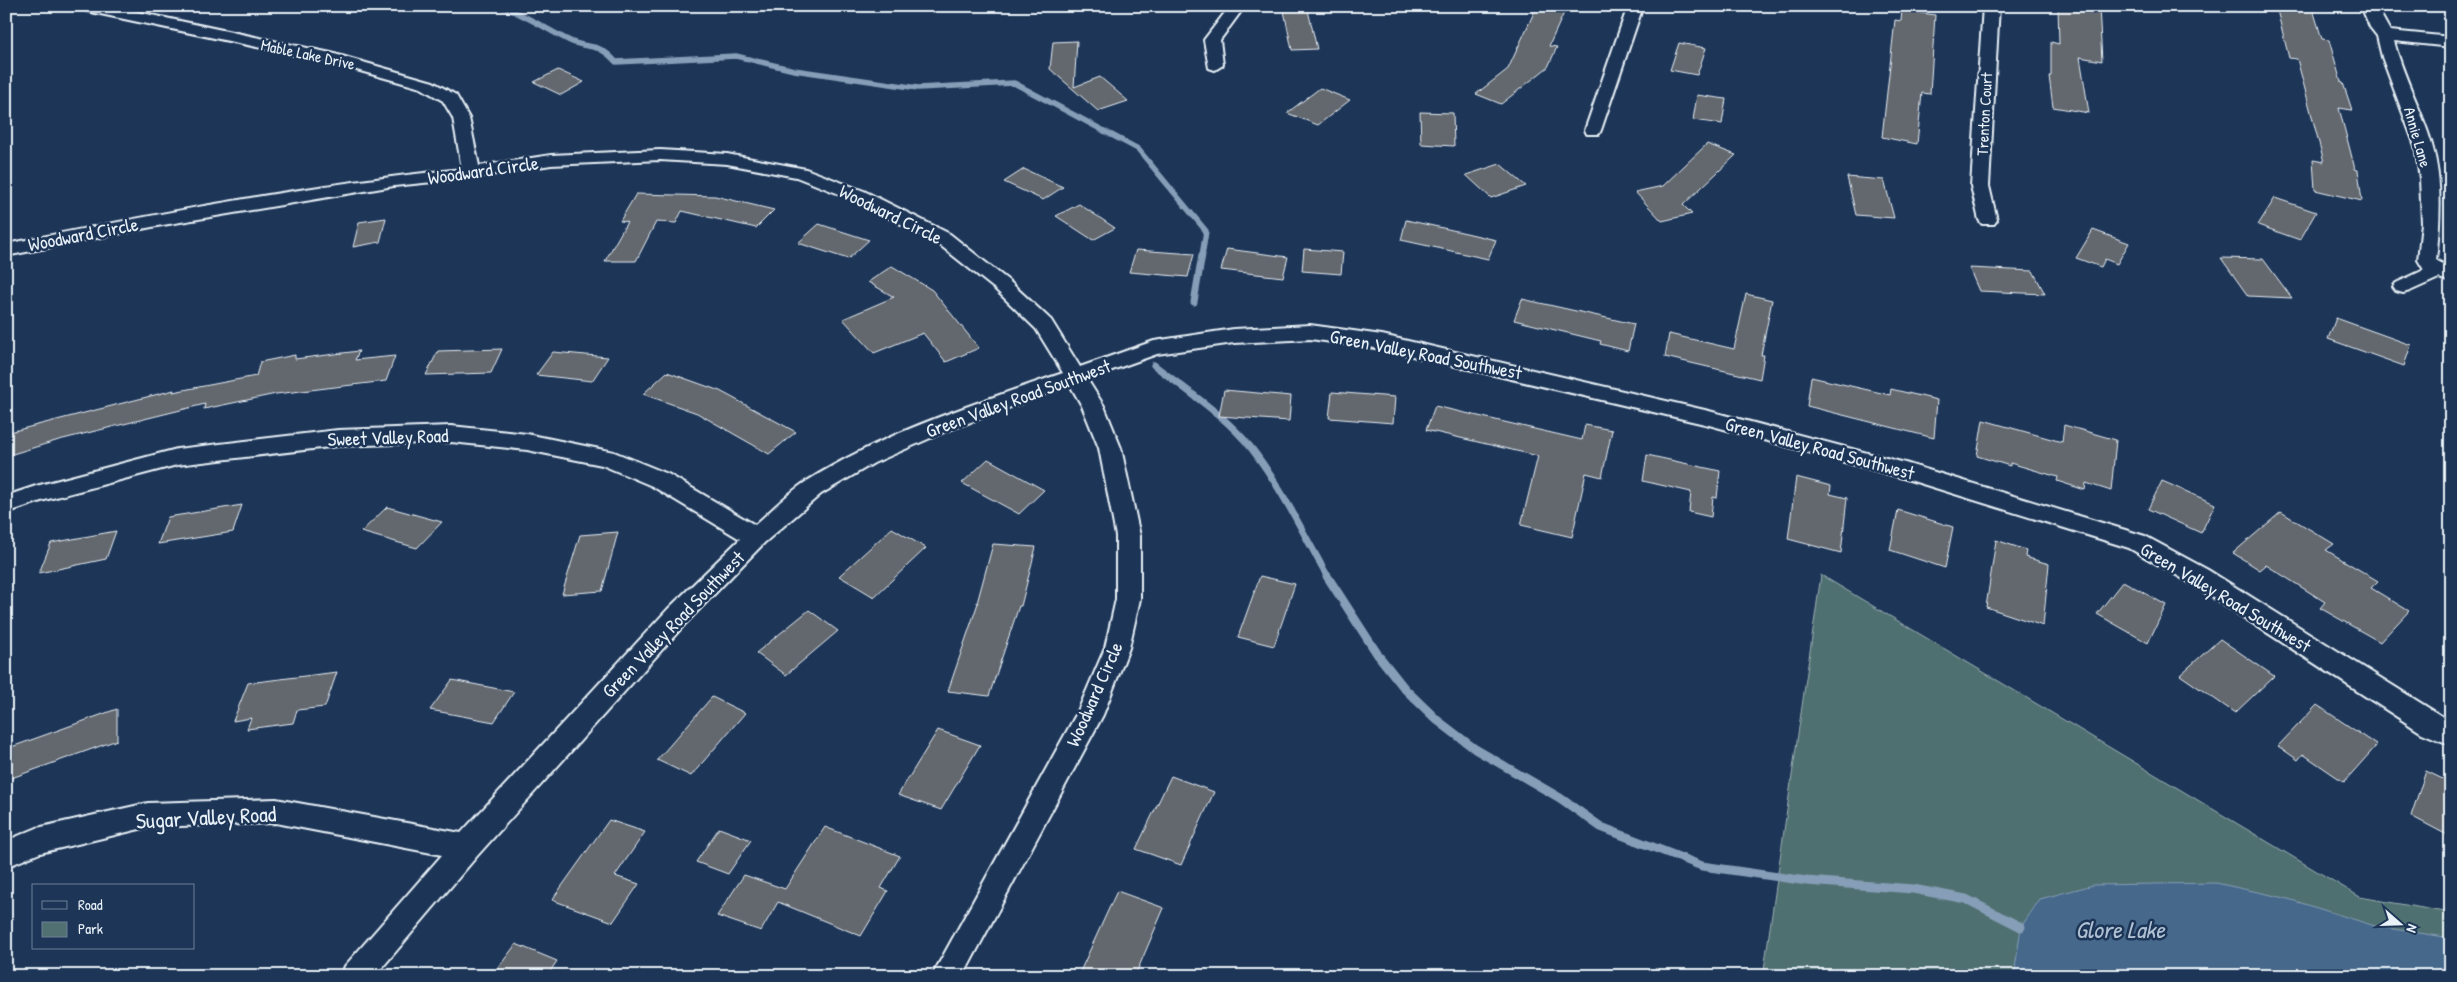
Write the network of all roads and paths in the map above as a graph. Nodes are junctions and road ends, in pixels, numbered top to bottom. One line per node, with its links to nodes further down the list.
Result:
1 (86, 6): 10 (street, Mable Lake Drive)
2 (1238, 6): 8 (street)
3 (1636, 6): 9 (street)
4 (1991, 6): 11 (street, Trenton Court)
5 (2368, 6): 6 (street, Annie Lane)
6 (2385, 35): 7 (street); 13 (street, Annie Lane)
7 (2451, 42)
8 (1215, 65)
9 (1593, 130)
10 (472, 173): 12 (street, Woodward Circle); 15 (street, Woodward Circle)
11 (1988, 220)
12 (6, 250)
13 (2445, 274): 14 (street, Annie Lane)
14 (2403, 287)
15 (1074, 377): 17 (street, Green Valley Road Southwest); 18 (street, Green Valley Road Southwest); 22 (street, Woodward Circle)
16 (6, 505): 17 (street, Sweet Valley Road)
17 (756, 537): 19 (street, Green Valley Road Southwest)
18 (2451, 734)
19 (467, 847): 20 (street, Sugar Valley Road); 21 (street, Green Valley Road Southwest)
20 (6, 854)
21 (356, 976)
22 (947, 976)

